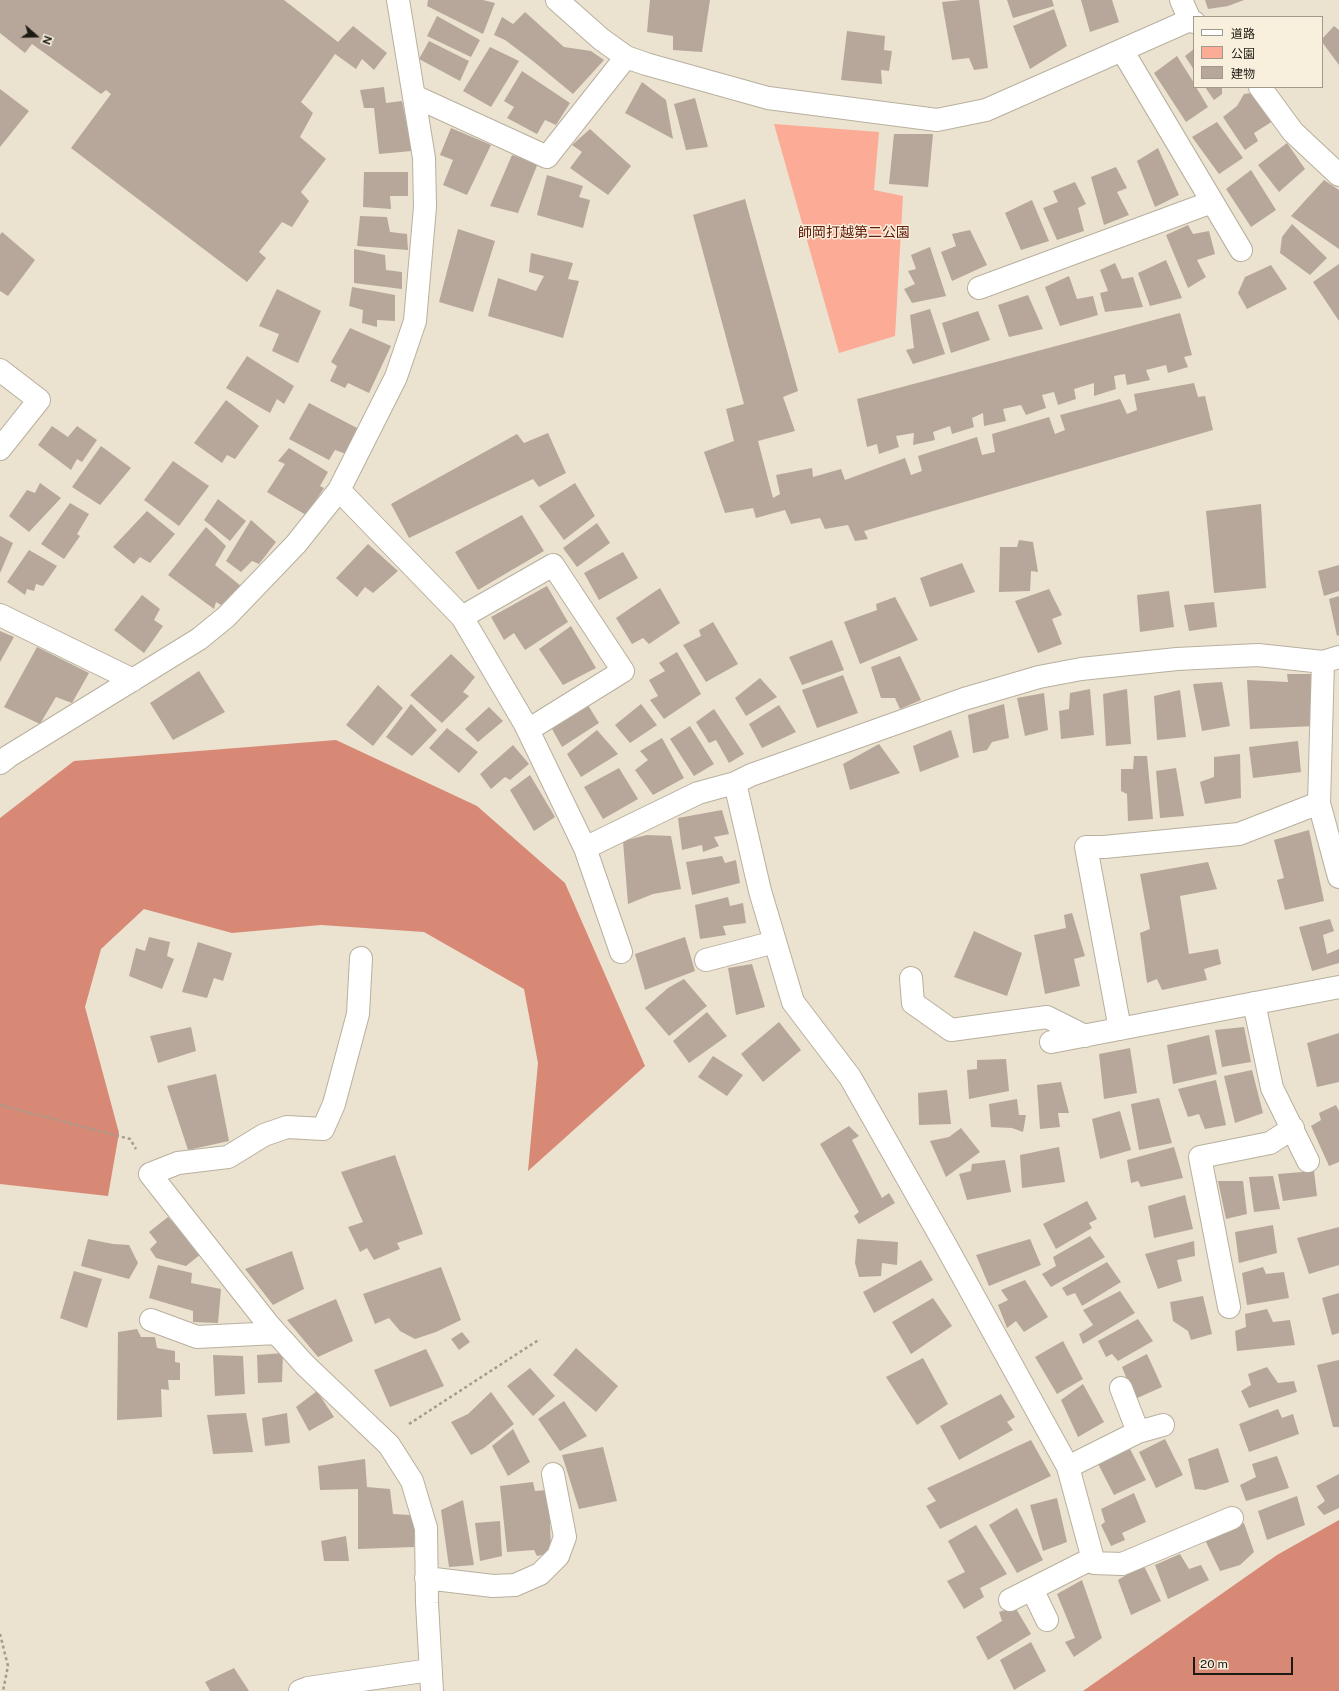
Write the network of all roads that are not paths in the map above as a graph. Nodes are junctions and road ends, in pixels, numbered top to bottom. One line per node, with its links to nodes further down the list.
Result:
1 (398, 0): 8 (street)
2 (557, 0): 6 (street)
3 (1181, 0): 4 (street)
4 (1192, 21): 5 (street)
5 (1122, 50): 6 (street); 10 (street)
6 (626, 57): 8 (street)
7 (1261, 88): 9 (street)
8 (414, 96): 15 (street)
9 (1339, 175)
10 (1212, 202): 11 (street); 12 (street)
11 (1241, 250)
12 (979, 288)
13 (0, 370): 14 (street)
14 (0, 449)
15 (339, 490): 17 (street); 19 (street)
16 (0, 614): 19 (street)
17 (462, 617): 21 (street); 21 (street)
18 (1331, 660): 20 (street); 23 (street)
19 (133, 680): 22 (street)
20 (1330, 726): 24 (street)
21 (528, 730): 25 (street)
22 (0, 763)
23 (735, 783): 25 (street); 27 (street)
24 (1319, 803): 26 (street); 34 (street)
25 (585, 848): 28 (street)
26 (1339, 877)
27 (775, 942): 30 (street); 45 (street)
28 (622, 952)
29 (361, 958): 41 (street)
30 (706, 960)
31 (911, 978): 35 (street)
32 (1339, 987): 33 (street)
33 (1254, 1003): 34 (street); 37 (street)
34 (1120, 1029): 35 (street)
35 (1085, 1036): 36 (street)
36 (1051, 1042)
37 (1293, 1128): 38 (street); 39 (street)
38 (1308, 1161)
39 (1229, 1307)
40 (150, 1320): 41 (street)
41 (276, 1333): 49 (street)
42 (1121, 1388): 44 (street)
43 (1163, 1425): 44 (street)
44 (1138, 1432): 45 (street)
45 (1068, 1467): 48 (street)
46 (553, 1474): 49 (street)
47 (1232, 1518): 48 (street)
48 (1093, 1558): 50 (street)
49 (426, 1578): 53 (street)
50 (1032, 1589): 51 (street); 52 (street)
51 (1010, 1600)
52 (1047, 1620)
53 (431, 1680): 54 (street)
54 (300, 1691)

